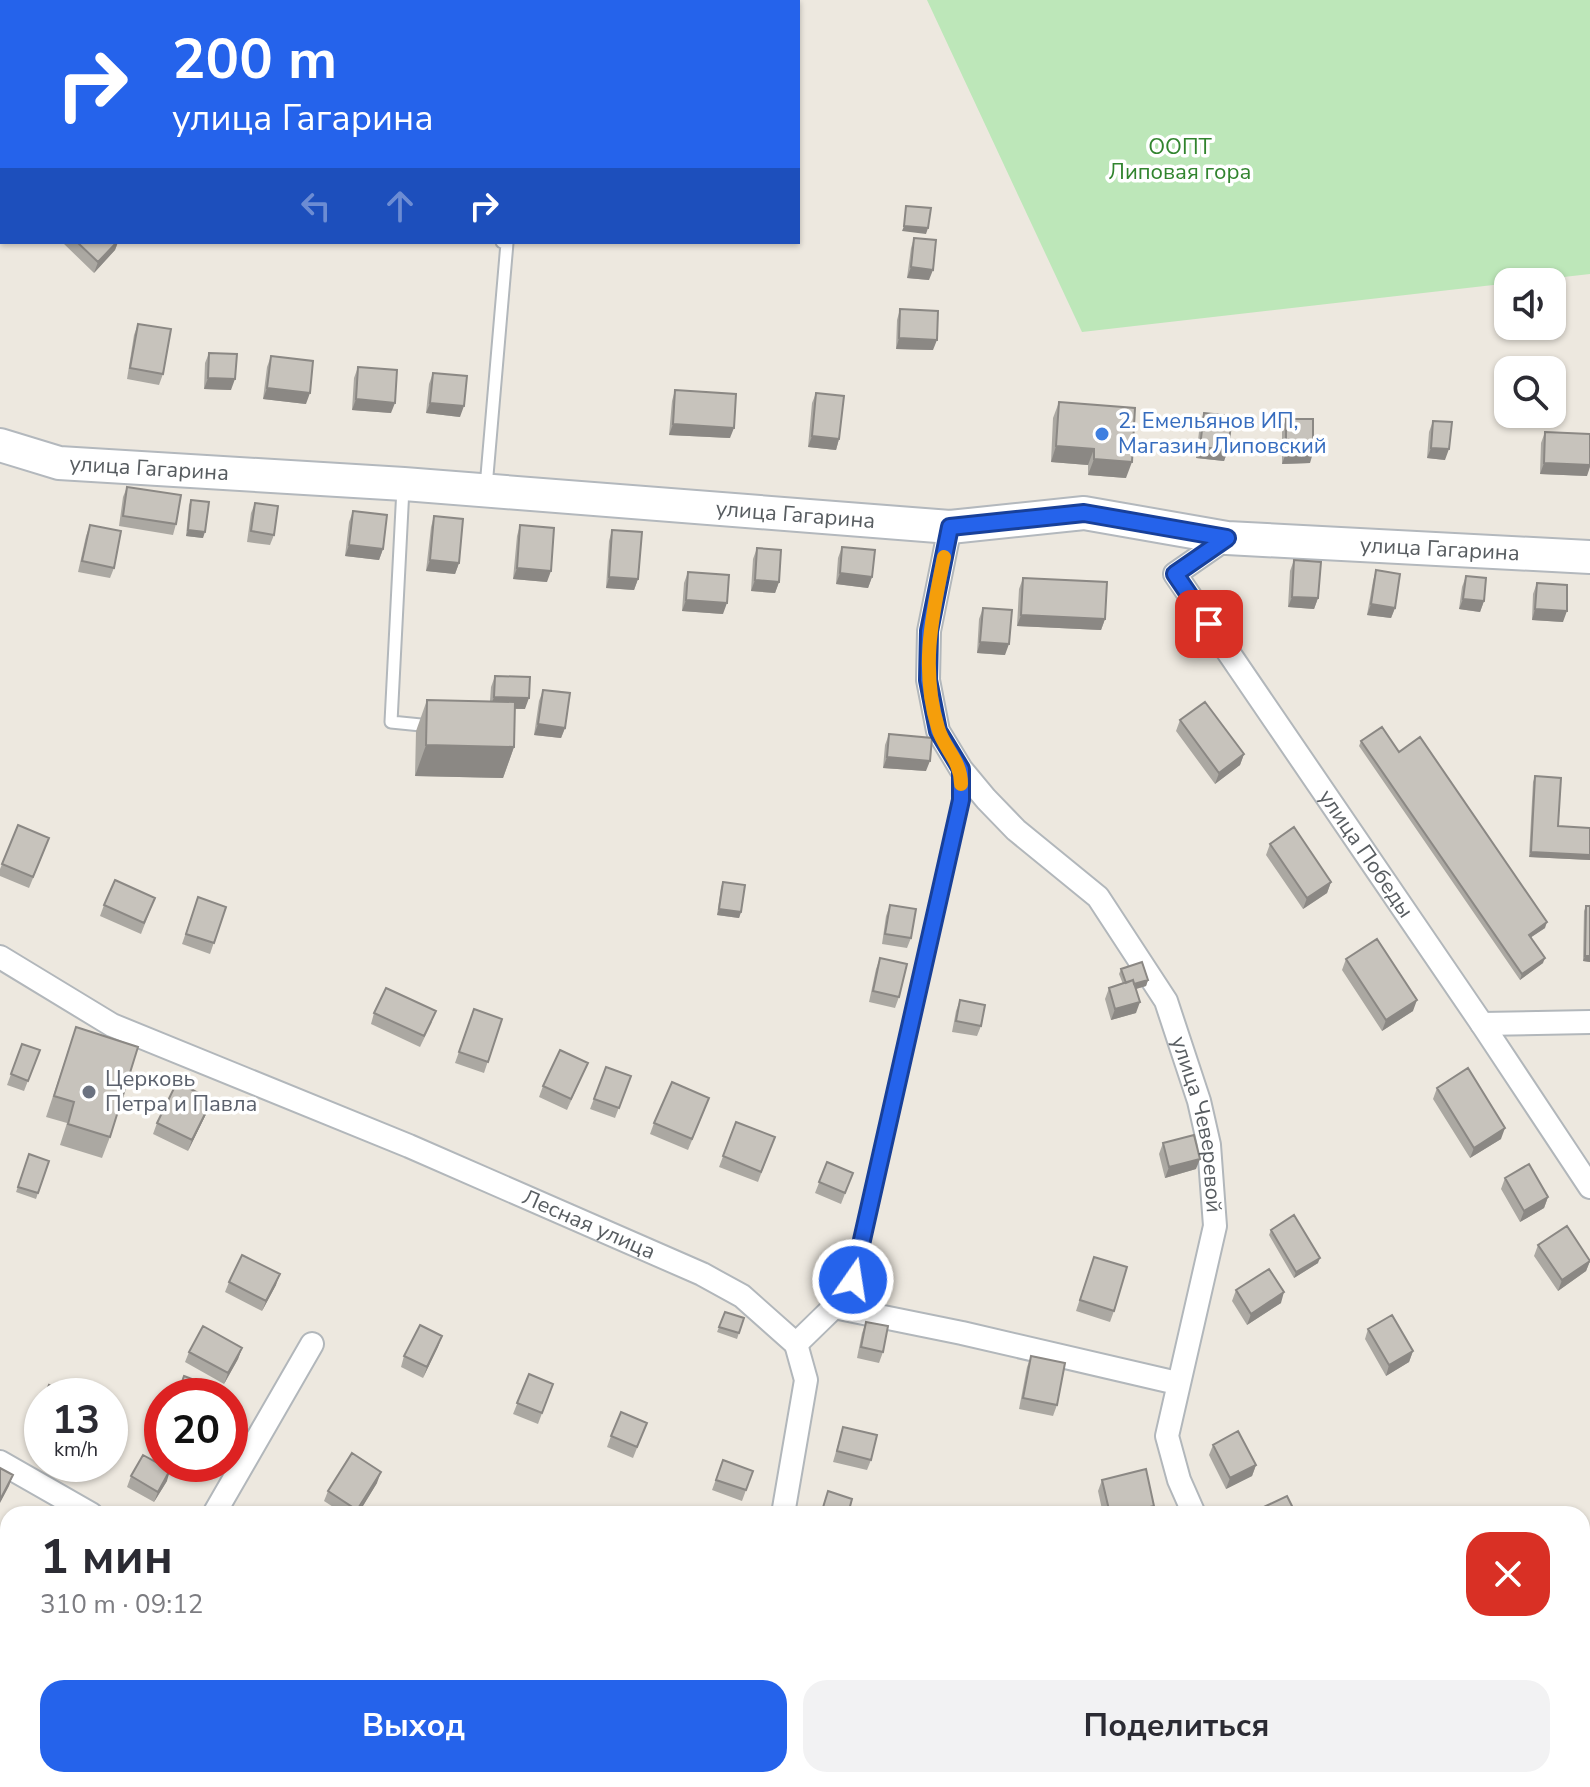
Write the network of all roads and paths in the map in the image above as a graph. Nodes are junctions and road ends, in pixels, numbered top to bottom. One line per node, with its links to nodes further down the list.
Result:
1 (507, 244): 4 (lane)
2 (0, 445): 3 (street, улица Гагарина)
3 (404, 484): 4 (street, улица Гагарина); 8 (lane)
4 (485, 492): 5 (street, улица Гагарина)
5 (950, 527): 6 (street, улица Гагарина); 9 (street, улица Чеверевой)
6 (1227, 538): 7 (street, улица Гагарина); 12 (street, улица Победы)
7 (1590, 557)
8 (448, 728)
9 (961, 769): 14 (lane); 17 (street, улица Чеверевой)
10 (0, 957): 16 (street, Лесная улица)
11 (1590, 1022): 12 (street)
12 (1482, 1024): 13 (street, улица Победы)
13 (1590, 1187)
14 (846, 1309): 16 (street); 17 (street)
15 (312, 1344): 20 (street)
16 (796, 1344): 21 (street)
17 (1177, 1383): 22 (street, улица Чеверевой)
18 (0, 1462): 19 (street)
19 (77, 1506)
20 (219, 1506)
21 (784, 1506)
22 (1190, 1506)

